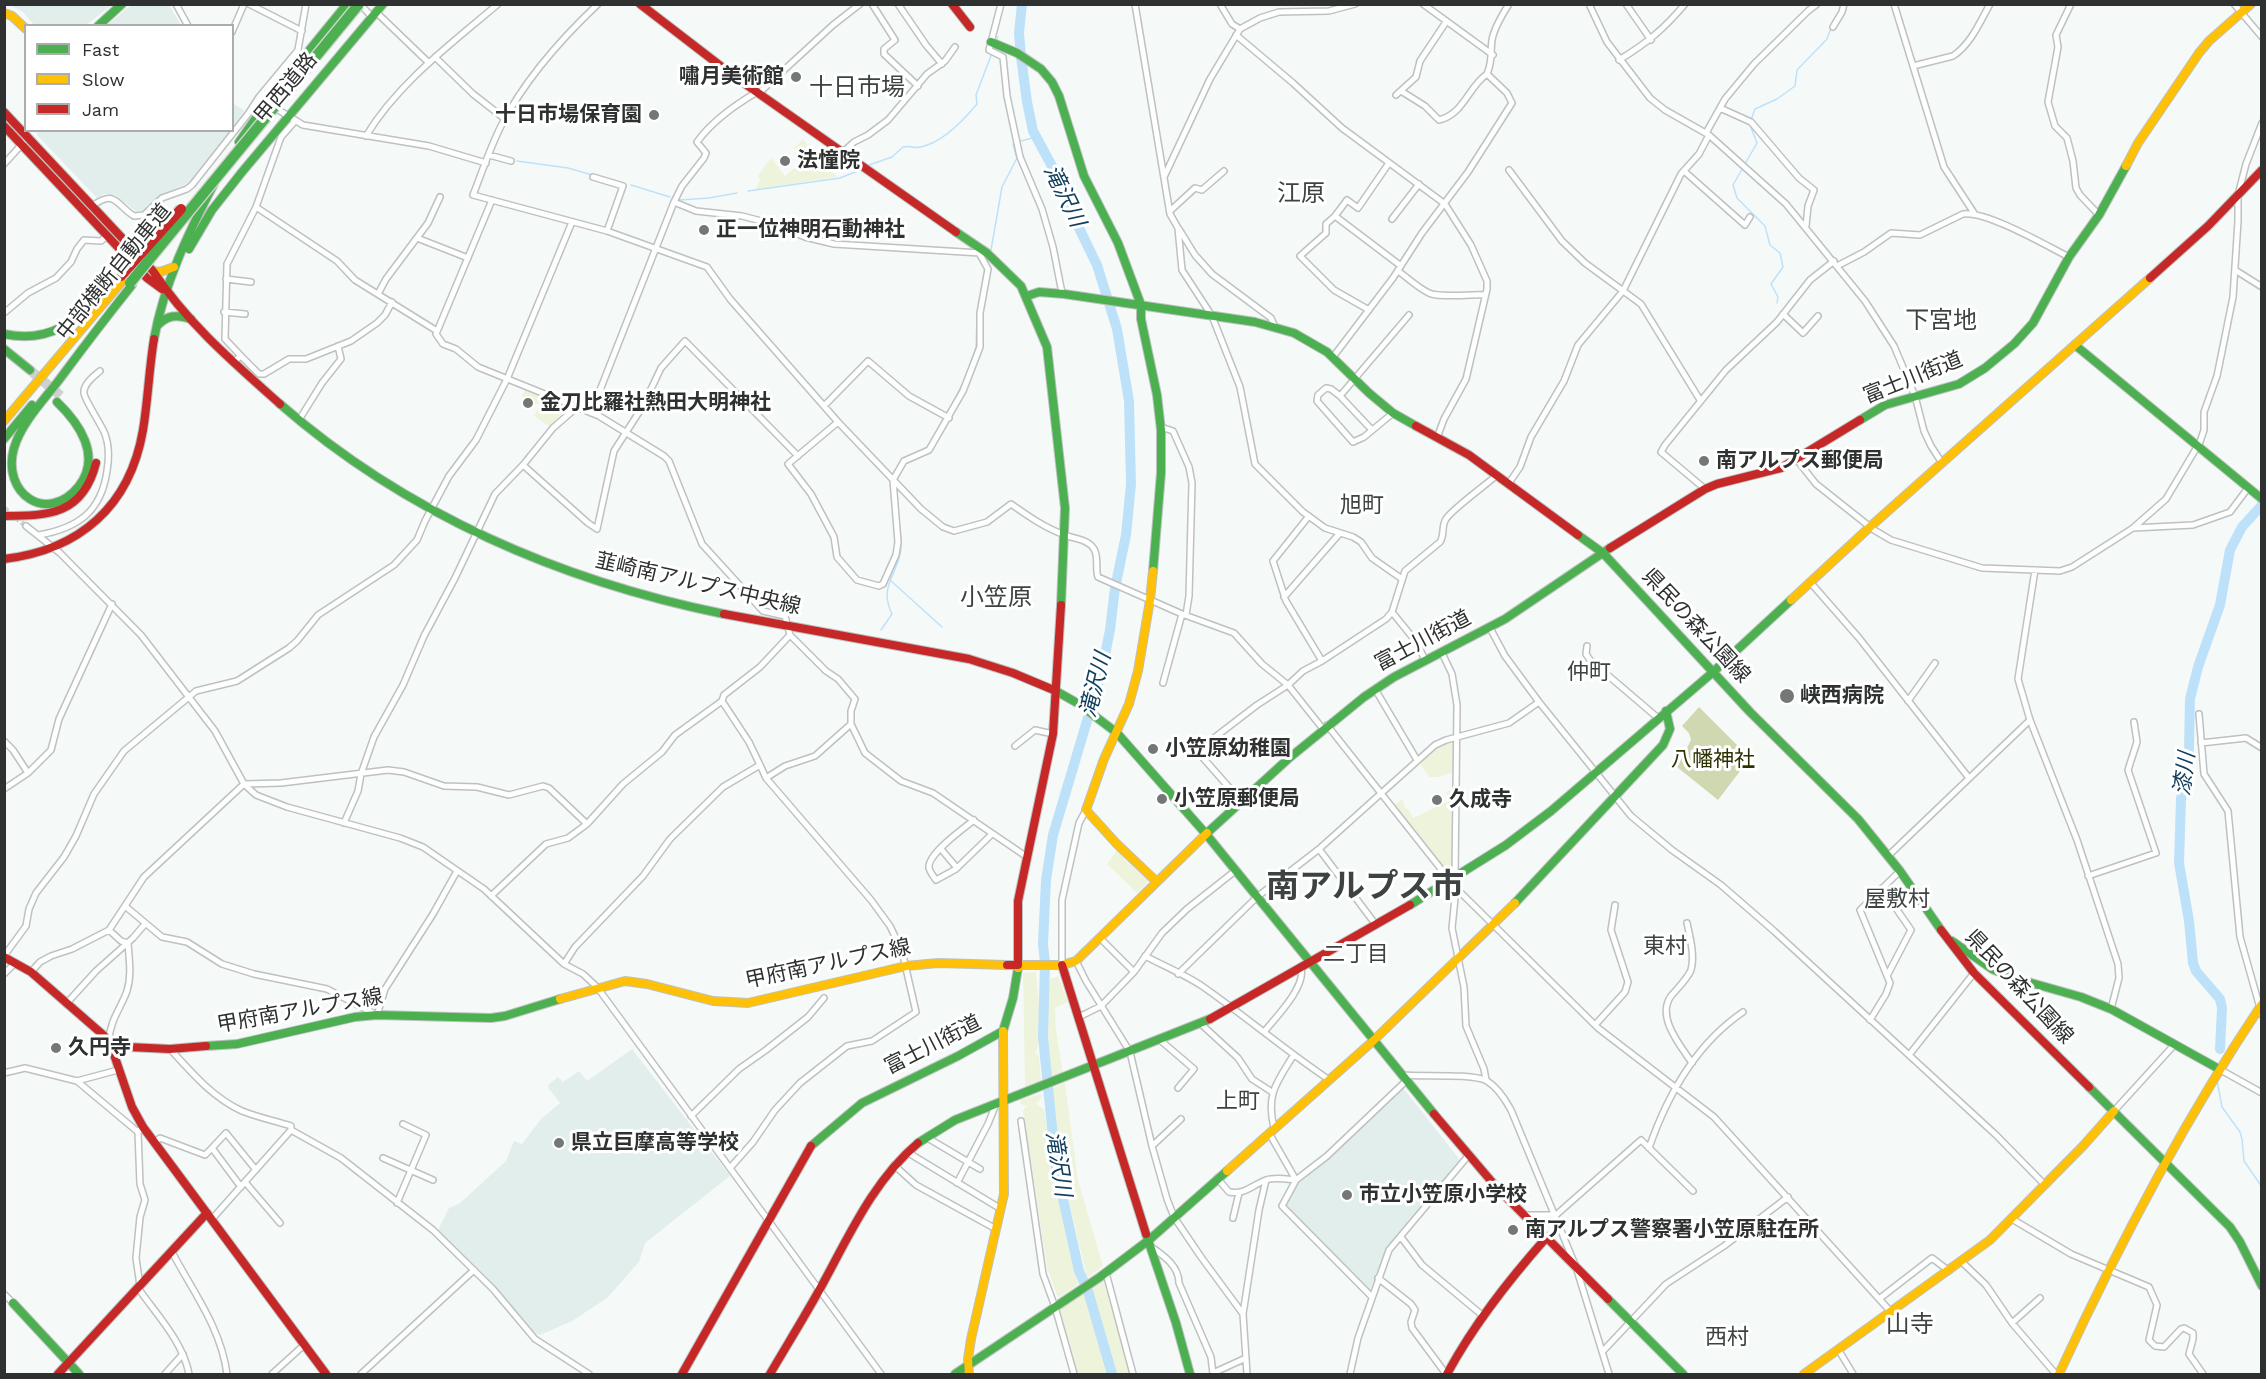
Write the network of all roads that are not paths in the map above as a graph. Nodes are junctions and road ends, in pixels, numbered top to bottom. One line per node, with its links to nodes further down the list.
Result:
1 (122, 4): 35 (main road)
2 (176, 4): 36 (street)
3 (246, 4): 40 (street); 41 (street)
4 (306, 4): 41 (street)
5 (347, 4): 56 (main road, 甲西道路)
6 (359, 4): 31 (street); 63 (main road, 中部横断自動車道, bridge)
7 (498, 4): 48 (street)
8 (598, 4): 60 (street)
9 (640, 4): 55 (main road)
10 (860, 4): 55 (street)
11 (872, 4): 54 (street)
12 (898, 4): 51 (street)
13 (952, 4): 37 (main road)
14 (1001, 4): 45 (street)
15 (1135, 4): 78 (street)
16 (1220, 4): 42 (street)
17 (1423, 4): 34 (street)
18 (1509, 4): 47 (street)
19 (1589, 4): 49 (street)
20 (1626, 4): 44 (street)
21 (1685, 4): 44 (street)
22 (1801, 4): 32 (street)
23 (1817, 4): 32 (street)
24 (1844, 4): 38 (street)
25 (1894, 4): 52 (street)
26 (1990, 4): 52 (street)
27 (2071, 4): 89 (street)
28 (2251, 4): 30 (main road, 富士川街道)
29 (1351, 5): 42 (street)
30 (2238, 9): 43 (street); 89 (main road, 富士川街道)
31 (377, 11): 50 (street); 59 (main road, 甲西道路)
32 (1808, 11): 57 (street)
33 (4, 13): 39 (main road)
34 (1446, 22): 47 (street); 53 (street)
35 (100, 24)
36 (187, 24)
37 (970, 27)
38 (1833, 27)
39 (24, 28)
40 (234, 28)
41 (302, 32): 56 (street)
42 (1238, 32): 71 (street); 78 (street)
43 (2262, 37)
44 (1651, 40): 49 (street)
45 (991, 42): 114 (street); 119 (main road)
46 (955, 48): 51 (street)
47 (1493, 55): 53 (street)
48 (435, 57): 50 (street); 60 (street)
49 (1619, 60): 64 (street)
50 (429, 63): 65 (street)
51 (942, 64): 54 (street)
52 (1913, 66): 88 (street)
53 (1487, 74): 84 (street)
54 (918, 86): 67 (street)
55 (758, 93): 67 (main road); 83 (street)
56 (263, 100): 59 (street); 85 (street); 104 (main road, 甲西道路)
57 (1720, 108): 64 (street); 94 (street)
58 (4, 112): 66 (main road)
59 (291, 119): 65 (street); 86 (street); 113 (main road, 甲西道路)
60 (505, 119): 68 (street)
61 (2262, 123): 80 (street)
62 (4, 126): 66 (main road)
63 (254, 130): 109 (main road, 中部横断自動車道, bridge); 109 (main road, 中部横断自動車道, bridge)
64 (1707, 134): 76 (street); 94 (street)
65 (366, 136): 70 (street)
66 (24, 140): 72 (street); 85 (main road); 97 (main road)
67 (842, 153): 100 (main road)
68 (489, 154): 69 (street); 70 (street)
69 (511, 161)
70 (486, 163): 82 (street)
71 (1389, 163): 79 (street); 90 (street)
72 (4, 164)
73 (2262, 170): 80 (main road)
74 (1224, 171): 87 (street)
75 (1509, 171): 112 (street)
76 (1684, 171): 91 (street); 112 (street)
77 (593, 177): 96 (street)
78 (1164, 178): 87 (street)
79 (1419, 184): 84 (street); 92 (street)
80 (2238, 195): 106 (street); 133 (main road)
81 (440, 197): 98 (street)
82 (492, 200): 93 (street); 102 (street)
83 (674, 202): 99 (street); 100 (street)
84 (1444, 204): 105 (street); 116 (street)
85 (92, 206): 107 (main road)
86 (256, 207): 108 (street); 115 (street)
87 (1170, 211): 95 (street)
88 (1975, 214): 101 (street); 103 (street)
89 (2099, 215): 101 (main road, 富士川街道)
90 (1335, 216): 105 (street); 120 (street)
91 (1750, 217)
92 (1392, 219)
93 (572, 222): 96 (street); 140 (street)
94 (1806, 226): 103 (street)
95 (1178, 228): 126 (street); 130 (street)
96 (607, 231): 99 (street)
97 (107, 236): 113 (main road); 122 (street)
98 (417, 238): 102 (street); 115 (street)
99 (656, 248): 145 (street); 147 (street)
100 (983, 253): 117 (main road); 149 (street)
101 (2069, 257): 143 (main road, 富士川街道)
102 (468, 258): 131 (street)
103 (1836, 263): 124 (street); 143 (street)
104 (174, 267): 107 (main road); 113 (main road, 甲西道路)
105 (1399, 268): 116 (street); 120 (street)
106 (2235, 270): 111 (street); 158 (street)
107 (153, 271): 113 (main road)
108 (226, 279): 110 (street); 121 (street)
109 (127, 280): 132 (main road); 151 (main road, 中部横断自動車道); 157 (main road, 中部横断自動車道); 169 (main road)
110 (251, 282)
111 (2262, 287)
112 (1623, 291): 144 (street); 165 (street)
113 (166, 292): 128 (main road, 韮崎南アルプス中央線); 129 (main road, 甲西道路)
114 (1063, 293): 117 (main road, 県民の森公園線); 119 (main road, 県民の森公園線)
115 (378, 294): 118 (street)
116 (1485, 295): 156 (street)
117 (1027, 296): 177 (main road)
118 (392, 302): 131 (street); 134 (street)
119 (1137, 304): 126 (main road, 県民の森公園線); 153 (main road)
120 (1369, 310): 136 (street)
121 (224, 312): 123 (street); 138 (street)
122 (4, 314)
123 (246, 314)
124 (1783, 314): 127 (street); 144 (street)
125 (1409, 315): 141 (street)
126 (1212, 316): 130 (main road, 県民の森公園線); 170 (street)
127 (1818, 316)
128 (191, 319): 129 (main road); 138 (main road, 韮崎南アルプス中央線)
129 (157, 326): 178 (main road, 甲西道路)
130 (1275, 327): 136 (main road, 県民の森公園線)
131 (437, 331): 140 (street)
132 (4, 334)
133 (2075, 345): 158 (main road); 161 (main road)
134 (338, 346): 138 (street); 150 (street)
135 (4, 349): 137 (main road)
136 (1333, 357): 141 (main road, 県民の森公園線)
137 (4, 358)
138 (237, 359): 150 (main road, 韮崎南アルプス中央線)
139 (100, 371): 176 (street)
140 (507, 378): 146 (street); 168 (street)
141 (1356, 380): 142 (street); 148 (main road, 県民の森公園線)
142 (1340, 396): 154 (street); 154 (street)
143 (1915, 396): 160 (main road, 富士川街道); 161 (street)
144 (1700, 400): 166 (street)
145 (824, 406): 149 (street); 152 (street)
146 (577, 407): 147 (street); 162 (street)
147 (591, 413): 155 (street)
148 (1393, 413): 154 (street); 156 (main road, 県民の森公園線)
149 (949, 418): 164 (street)
150 (299, 420): 168 (main road, 韮崎南アルプス中央線)
151 (4, 421)
152 (838, 422): 159 (street); 164 (street)
153 (1161, 427): 185 (main road); 188 (street)
154 (1372, 430)
155 (625, 432): 159 (street); 162 (street); 190 (street)
156 (1437, 438): 163 (main road, 県民の森公園線)
157 (4, 439)
158 (2198, 447): 167 (main road); 173 (street)
159 (798, 456): 164 (street)
160 (1797, 460): 166 (main road, 富士川街道); 172 (street)
161 (1942, 463): 172 (main road)
162 (523, 465): 175 (street)
163 (1497, 475): 165 (main road, 県民の森公園線); 182 (street)
164 (893, 480): 177 (street)
165 (1509, 483): 179 (main road, 県民の森公園線)
166 (1705, 489): 179 (main road, 富士川街道)
167 (2255, 494): 173 (street)
168 (430, 510): 175 (main road, 韮崎南アルプス中央線); 201 (street)
169 (4, 516)
170 (1309, 516): 174 (street); 184 (street)
171 (26, 526): 176 (street)
172 (1871, 526): 181 (street); 183 (main road)
173 (2133, 528): 181 (street)
174 (1340, 533): 182 (street); 184 (street)
175 (476, 534): 190 (main road, 韮崎南アルプス中央線); 222 (street)
176 (39, 535): 178 (street)
177 (1065, 536): 185 (street); 200 (main road)
178 (54, 548): 180 (main road, 甲西道路); 186 (street)
179 (1603, 553): 189 (main road, 富士川街道); 196 (main road, 県民の森公園線)
180 (4, 559)
181 (2035, 570): 207 (street)
182 (1402, 579): 187 (street)
183 (1810, 582): 196 (main road); 203 (street)
184 (1284, 597): 194 (street)
185 (1150, 600): 188 (street); 211 (main road)
186 (112, 604): 201 (street); 221 (street)
187 (1392, 612): 193 (street); 194 (street)
188 (1184, 615): 197 (street); 198 (street)
189 (1490, 628): 192 (main road, 富士川街道); 204 (street)
190 (789, 631): 200 (main road, 韮崎南アルプス中央線); 202 (street); 209 (street)
191 (1587, 646): 206 (street)
192 (1442, 653): 193 (main road, 富士川街道); 213 (street)
193 (1425, 660): 199 (main road, 富士川街道)
194 (1323, 661): 198 (street)
195 (1935, 663): 203 (street)
196 (1712, 673): 206 (main road); 238 (main road, 県民の森公園線)
197 (1163, 683)
198 (1288, 684): 210 (street); 229 (street)
199 (1375, 689): 210 (main road, 富士川街道); 218 (street)
200 (1056, 690): 211 (main road, 韮崎南アルプス中央線); 212 (main road)
201 (189, 696): 225 (street); 260 (street)
202 (722, 701): 219 (street); 233 (street)
203 (1908, 701): 224 (street)
204 (1539, 702): 213 (street); 220 (street)
205 (2199, 714): 215 (street)
206 (1662, 715): 220 (main road); 228 (main road)
207 (2030, 720): 224 (street); 244 (street)
208 (2134, 722): 244 (street)
209 (851, 723): 223 (street); 231 (street)
210 (1325, 727): 227 (street); 229 (main road, 富士川街道)
211 (1114, 731): 230 (main road); 235 (main road, 韮崎南アルプス中央線)
212 (1053, 734): 216 (street); 239 (main road)
213 (1456, 738): 218 (street); 246 (street)
214 (4, 741): 221 (street)
215 (2201, 743): 217 (street); 282 (street)
216 (1015, 746)
217 (2262, 748)
218 (1417, 760): 227 (street)
219 (760, 765): 223 (street); 265 (street)
220 (1595, 772): 228 (street); 246 (main road)
221 (28, 773): 226 (street)
222 (361, 774): 225 (street); 232 (street); 233 (street)
223 (766, 778): 268 (street)
224 (1969, 778): 238 (street)
225 (244, 783): 232 (street); 251 (street)
226 (4, 789)
227 (1381, 794): 237 (street); 246 (street)
228 (1615, 797): 255 (main road); 286 (street)
229 (1241, 801): 235 (main road, 富士川街道)
230 (1086, 810): 245 (main road); 267 (street)
231 (974, 820): 234 (street); 236 (street)
232 (344, 823): 241 (street)
233 (587, 824): 248 (street)
234 (993, 834): 239 (street); 240 (street)
235 (1206, 834): 242 (main road, 韮崎南アルプス中央線); 245 (main road, 富士川街道)
236 (941, 849): 240 (street); 240 (street)
237 (1319, 849): 249 (street); 254 (street)
238 (1888, 856): 243 (main road, 県民の森公園線)
239 (1027, 857): 266 (main road)
240 (957, 868)
241 (457, 871): 248 (street); 284 (street)
242 (1235, 871): 249 (main road, 韮崎南アルプス中央線); 261 (street)
243 (1899, 871): 247 (street); 257 (main road, 県民の森公園線)
244 (2088, 876): 281 (street)
245 (1156, 881): 258 (main road, 富士川街道)
246 (1453, 882): 254 (main road); 255 (street); 262 (street)
247 (1882, 888): 275 (street); 275 (street)
248 (491, 896): 265 (street)
249 (1257, 897): 269 (main road, 韮崎南アルプス中央線); 274 (street)
250 (1615, 905): 288 (street)
251 (124, 906): 253 (street); 256 (street)
252 (1687, 923): 299 (street)
253 (145, 924): 259 (street); 284 (street)
254 (1376, 925): 269 (main road)
255 (1494, 925): 262 (main road); 288 (street)
256 (109, 930): 259 (street); 270 (street)
257 (1942, 932): 272 (main road, 県民の森公園線); 281 (main road)
258 (1100, 938): 263 (main road, 富士川街道); 271 (street)
259 (128, 943): 278 (street); 291 (street)
260 (4, 956): 264 (main road, 甲府南アルプス線)
261 (1145, 956): 271 (street); 274 (street)
262 (1458, 960): 293 (main road); 306 (street)
263 (1076, 961): 267 (main road, 富士川街道); 279 (street)
264 (15, 963): 270 (main road, 甲府南アルプス線); 273 (street)
265 (564, 964): 276 (street)
266 (1021, 965): 267 (main road, 富士川街道); 268 (main road, 甲府南アルプス線); 289 (main road, 富士川街道)
267 (1058, 965): 285 (main road)
268 (906, 966): 276 (main road, 甲府南アルプス線); 332 (street)
269 (1305, 966): 280 (main road); 290 (street); 293 (main road, 韮崎南アルプス中央線)
270 (31, 972): 278 (main road, 甲府南アルプス線)
271 (1134, 972): 279 (street)
272 (1974, 973): 297 (street); 313 (main road, 県民の森公園線)
273 (4, 974)
274 (1178, 974): 280 (street)
275 (1888, 974): 286 (street)
276 (597, 987): 284 (main road, 甲府南アルプス線); 314 (street)
277 (824, 998): 314 (street)
278 (66, 1004): 291 (main road, 甲府南アルプス線)
279 (1101, 1006): 285 (street); 296 (street)
280 (1231, 1009): 287 (main road); 290 (street)
281 (2111, 1009): 294 (main road)
282 (2261, 1009): 301 (main road)
283 (1743, 1012): 299 (street)
284 (377, 1015): 295 (main road, 甲府南アルプス線)
285 (1079, 1017): 300 (main road)
286 (1870, 1020): 297 (street)
287 (1201, 1024): 292 (main road); 310 (street)
288 (1595, 1025): 309 (street)
289 (1003, 1031): 312 (main road); 353 (main road, 富士川街道)
290 (1264, 1032): 298 (street)
291 (109, 1040): 295 (main road, 甲府南アルプス線); 302 (main road)
292 (1160, 1040): 296 (main road); 308 (street)
293 (1372, 1041): 304 (main road, 韮崎南アルプス中央線); 305 (main road)
294 (2175, 1044): 301 (main road); 313 (street)
295 (170, 1049): 319 (street)
296 (1130, 1052): 300 (main road); 323 (street)
297 (1909, 1055): 342 (street)
298 (1293, 1056): 305 (street); 310 (street)
299 (1692, 1062): 309 (street)
300 (1095, 1067): 312 (main road); 359 (main road)
301 (2219, 1069): 311 (street); 329 (main road)
302 (118, 1070): 307 (street); 318 (main road)
303 (4, 1072): 307 (street)
304 (1404, 1078): 306 (street); 327 (main road, 韮崎南アルプス中央線); 339 (street)
305 (1328, 1079): 320 (main road)
306 (1486, 1080): 349 (street)
307 (77, 1081): 318 (street)
308 (1178, 1088)
309 (1676, 1088): 325 (street); 345 (street)
310 (1272, 1092): 320 (street)
311 (2262, 1094)
312 (1000, 1102): 321 (main road); 330 (street); 347 (main road)
313 (2114, 1112): 329 (main road, 県民の森公園線); 342 (main road)
314 (691, 1116): 332 (street)
315 (1181, 1119): 323 (street)
316 (1021, 1121): 376 (street)
317 (403, 1124): 335 (street)
318 (141, 1129): 322 (main road); 369 (street)
319 (291, 1130): 334 (street); 346 (street)
320 (1272, 1130): 336 (main road); 339 (street)
321 (926, 1137): 326 (main road); 330 (street)
322 (155, 1142): 324 (street); 350 (main road)
323 (1152, 1146): 351 (street)
324 (212, 1148): 334 (street); 341 (street)
325 (1649, 1148): 343 (street); 349 (street)
326 (907, 1152): 331 (main road); 340 (street)
327 (1468, 1156): 348 (main road, 韮崎南アルプス中央線); 357 (street)
328 (383, 1158): 335 (street)
329 (2164, 1160): 363 (main road); 368 (main road, 県民の森公園線)
330 (968, 1162): 333 (street); 340 (street)
331 (894, 1165): 356 (street); 370 (main road)
332 (730, 1168): 353 (street)
333 (980, 1169)
334 (256, 1170): 341 (street)
335 (411, 1170): 337 (street); 346 (street)
336 (1217, 1178): 344 (street); 351 (main road)
337 (433, 1180)
338 (1266, 1180): 339 (street); 344 (street); 378 (street)
339 (1296, 1180): 372 (street)
340 (957, 1183): 347 (street)
341 (243, 1185): 350 (street); 355 (street)
342 (2044, 1185): 354 (main road)
343 (1693, 1191)
344 (1239, 1193): 352 (street)
345 (1788, 1197): 374 (street); 380 (street)
346 (397, 1203): 364 (street)
347 (1001, 1209): 356 (main road)
348 (1523, 1215): 349 (street); 358 (main road, 韮崎南アルプス中央線)
349 (1556, 1215): 362 (street)
350 (210, 1216): 360 (main road); 382 (main road)
351 (1174, 1217): 359 (main road); 378 (street)
352 (1233, 1218)
353 (768, 1219): 370 (street); 399 (main road, 富士川街道)
354 (2012, 1219): 361 (main road); 363 (street)
355 (280, 1223)
356 (996, 1229): 388 (main road)
357 (1401, 1237): 367 (street); 379 (street)
358 (1546, 1238): 362 (main road, 韮崎南アルプス中央線); 379 (main road)
359 (1150, 1243): 366 (main road); 405 (main road); 406 (street)
360 (172, 1252): 369 (main road); 394 (street)
361 (1962, 1262): 365 (main road); 381 (street)
362 (1576, 1267): 380 (main road, 韮崎南アルプス中央線); 384 (street)
363 (2108, 1268): 413 (main road); 414 (street)
364 (474, 1270): 397 (street); 398 (street)
365 (1949, 1271): 374 (street); 377 (main road)
366 (1103, 1275): 376 (main road); 404 (street)
367 (1378, 1278): 372 (street); 408 (street)
368 (2262, 1286)
369 (139, 1287): 385 (street); 387 (main road)
370 (820, 1289): 400 (main road); 401 (street)
371 (4, 1294): 375 (street)
372 (1371, 1296): 389 (street)
373 (2040, 1298): 381 (street)
374 (1879, 1299): 377 (street)
375 (14, 1303): 387 (main road)
376 (1055, 1306): 388 (main road); 403 (street)
377 (1891, 1312): 383 (main road)
378 (1243, 1314): 386 (street)
379 (1482, 1315): 408 (main road)
380 (1631, 1322): 384 (street); 410 (main road, 韮崎南アルプス中央線)
381 (2012, 1323): 413 (street)
382 (304, 1345): 395 (street); 396 (main road)
383 (1838, 1349): 411 (main road); 412 (street)
384 (1602, 1352): 409 (street)
385 (183, 1354): 392 (street); 393 (street)
386 (1246, 1358): 406 (street); 407 (street)
387 (69, 1363): 390 (main road); 391 (main road)
388 (969, 1370): 402 (main road)
389 (1353, 1373)
390 (58, 1374)
391 (79, 1374)
392 (165, 1374)
393 (189, 1374)
394 (227, 1374)
395 (272, 1374)
396 (326, 1374)
397 (361, 1374)
398 (589, 1374)
399 (682, 1374)
400 (770, 1374)
401 (881, 1374)
402 (955, 1374)
403 (1074, 1374)
404 (1133, 1374)
405 (1190, 1374)
406 (1213, 1374)
407 (1248, 1374)
408 (1446, 1374)
409 (1609, 1374)
410 (1683, 1374)
411 (1804, 1374)
412 (1853, 1374)
413 (2056, 1374)
414 (2203, 1374)

